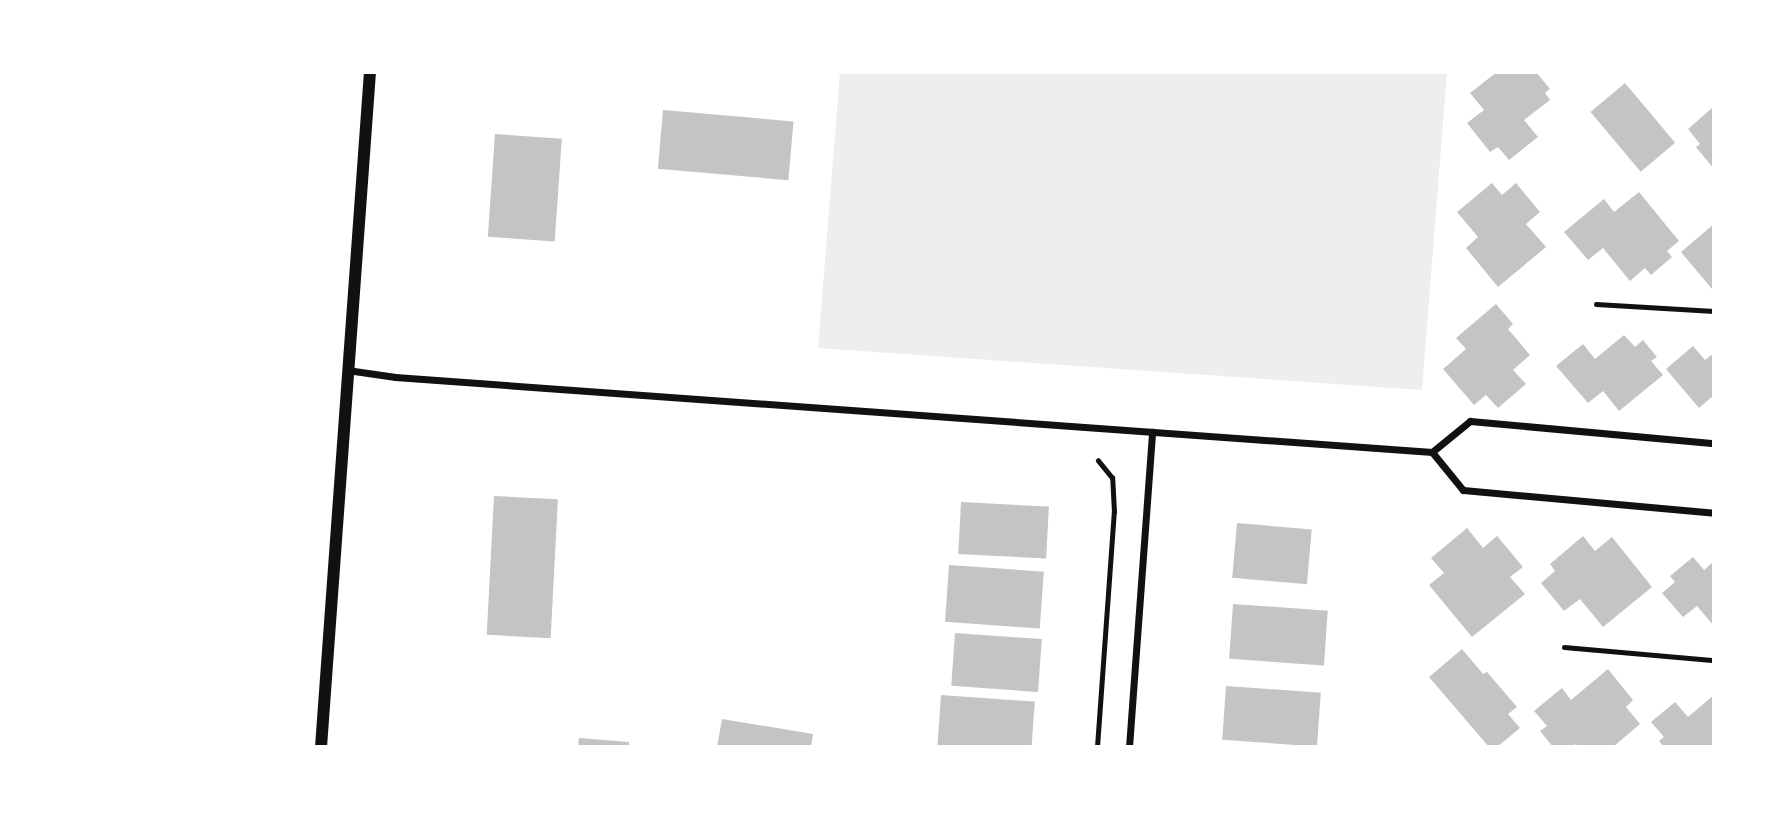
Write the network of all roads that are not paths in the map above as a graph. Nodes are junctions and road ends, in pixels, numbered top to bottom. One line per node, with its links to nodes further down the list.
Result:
1 (370, 72): 4 (street)
2 (1596, 304): 3 (lane)
3 (1714, 312)
4 (346, 370): 5 (street); 11 (street)
5 (1152, 432): 7 (street); 12 (street)
6 (1714, 443): 7 (street)
7 (1432, 452): 8 (street)
8 (1714, 513)
9 (1564, 647): 10 (lane)
10 (1714, 660)
11 (321, 747)
12 (1129, 747)

